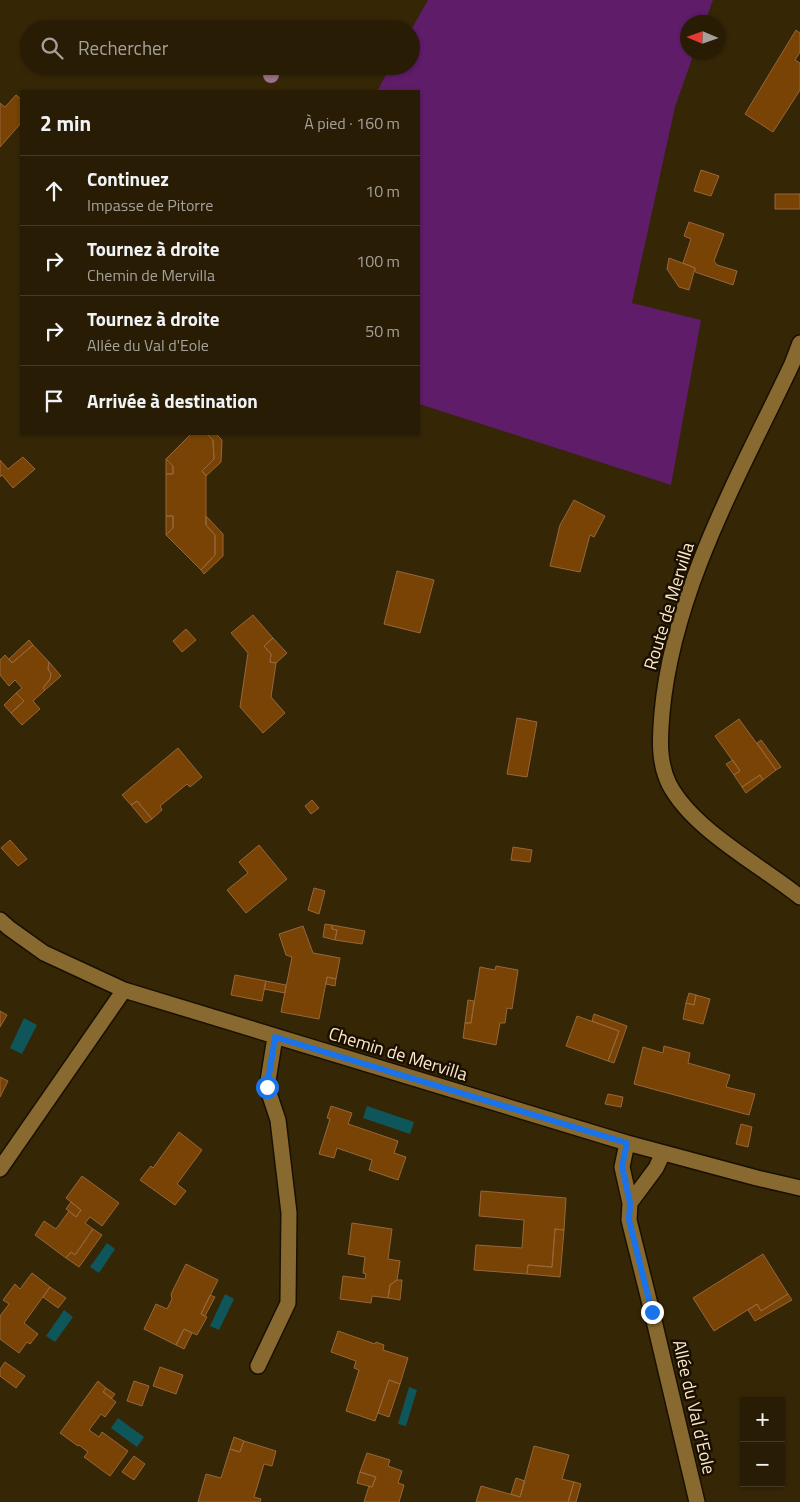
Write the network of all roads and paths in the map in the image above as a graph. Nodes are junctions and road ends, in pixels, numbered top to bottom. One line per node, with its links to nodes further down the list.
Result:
1 (800, 343): 2 (street, Route de Mervilla)
2 (800, 897)
3 (0, 920): 4 (street, Chemin de Mervilla)
4 (124, 990): 5 (street, Chemin de Mervilla); 8 (street)
5 (275, 1037): 6 (street, Chemin de Mervilla); 11 (street)
6 (627, 1143): 7 (street, Chemin de Mervilla); 10 (street, Allée du Val d'Eole)
7 (663, 1153): 9 (street, Chemin de Mervilla); 10 (street)
8 (0, 1168)
9 (800, 1188)
10 (630, 1203): 12 (street, Allée du Val d'Eole)
11 (258, 1366)
12 (696, 1502)

